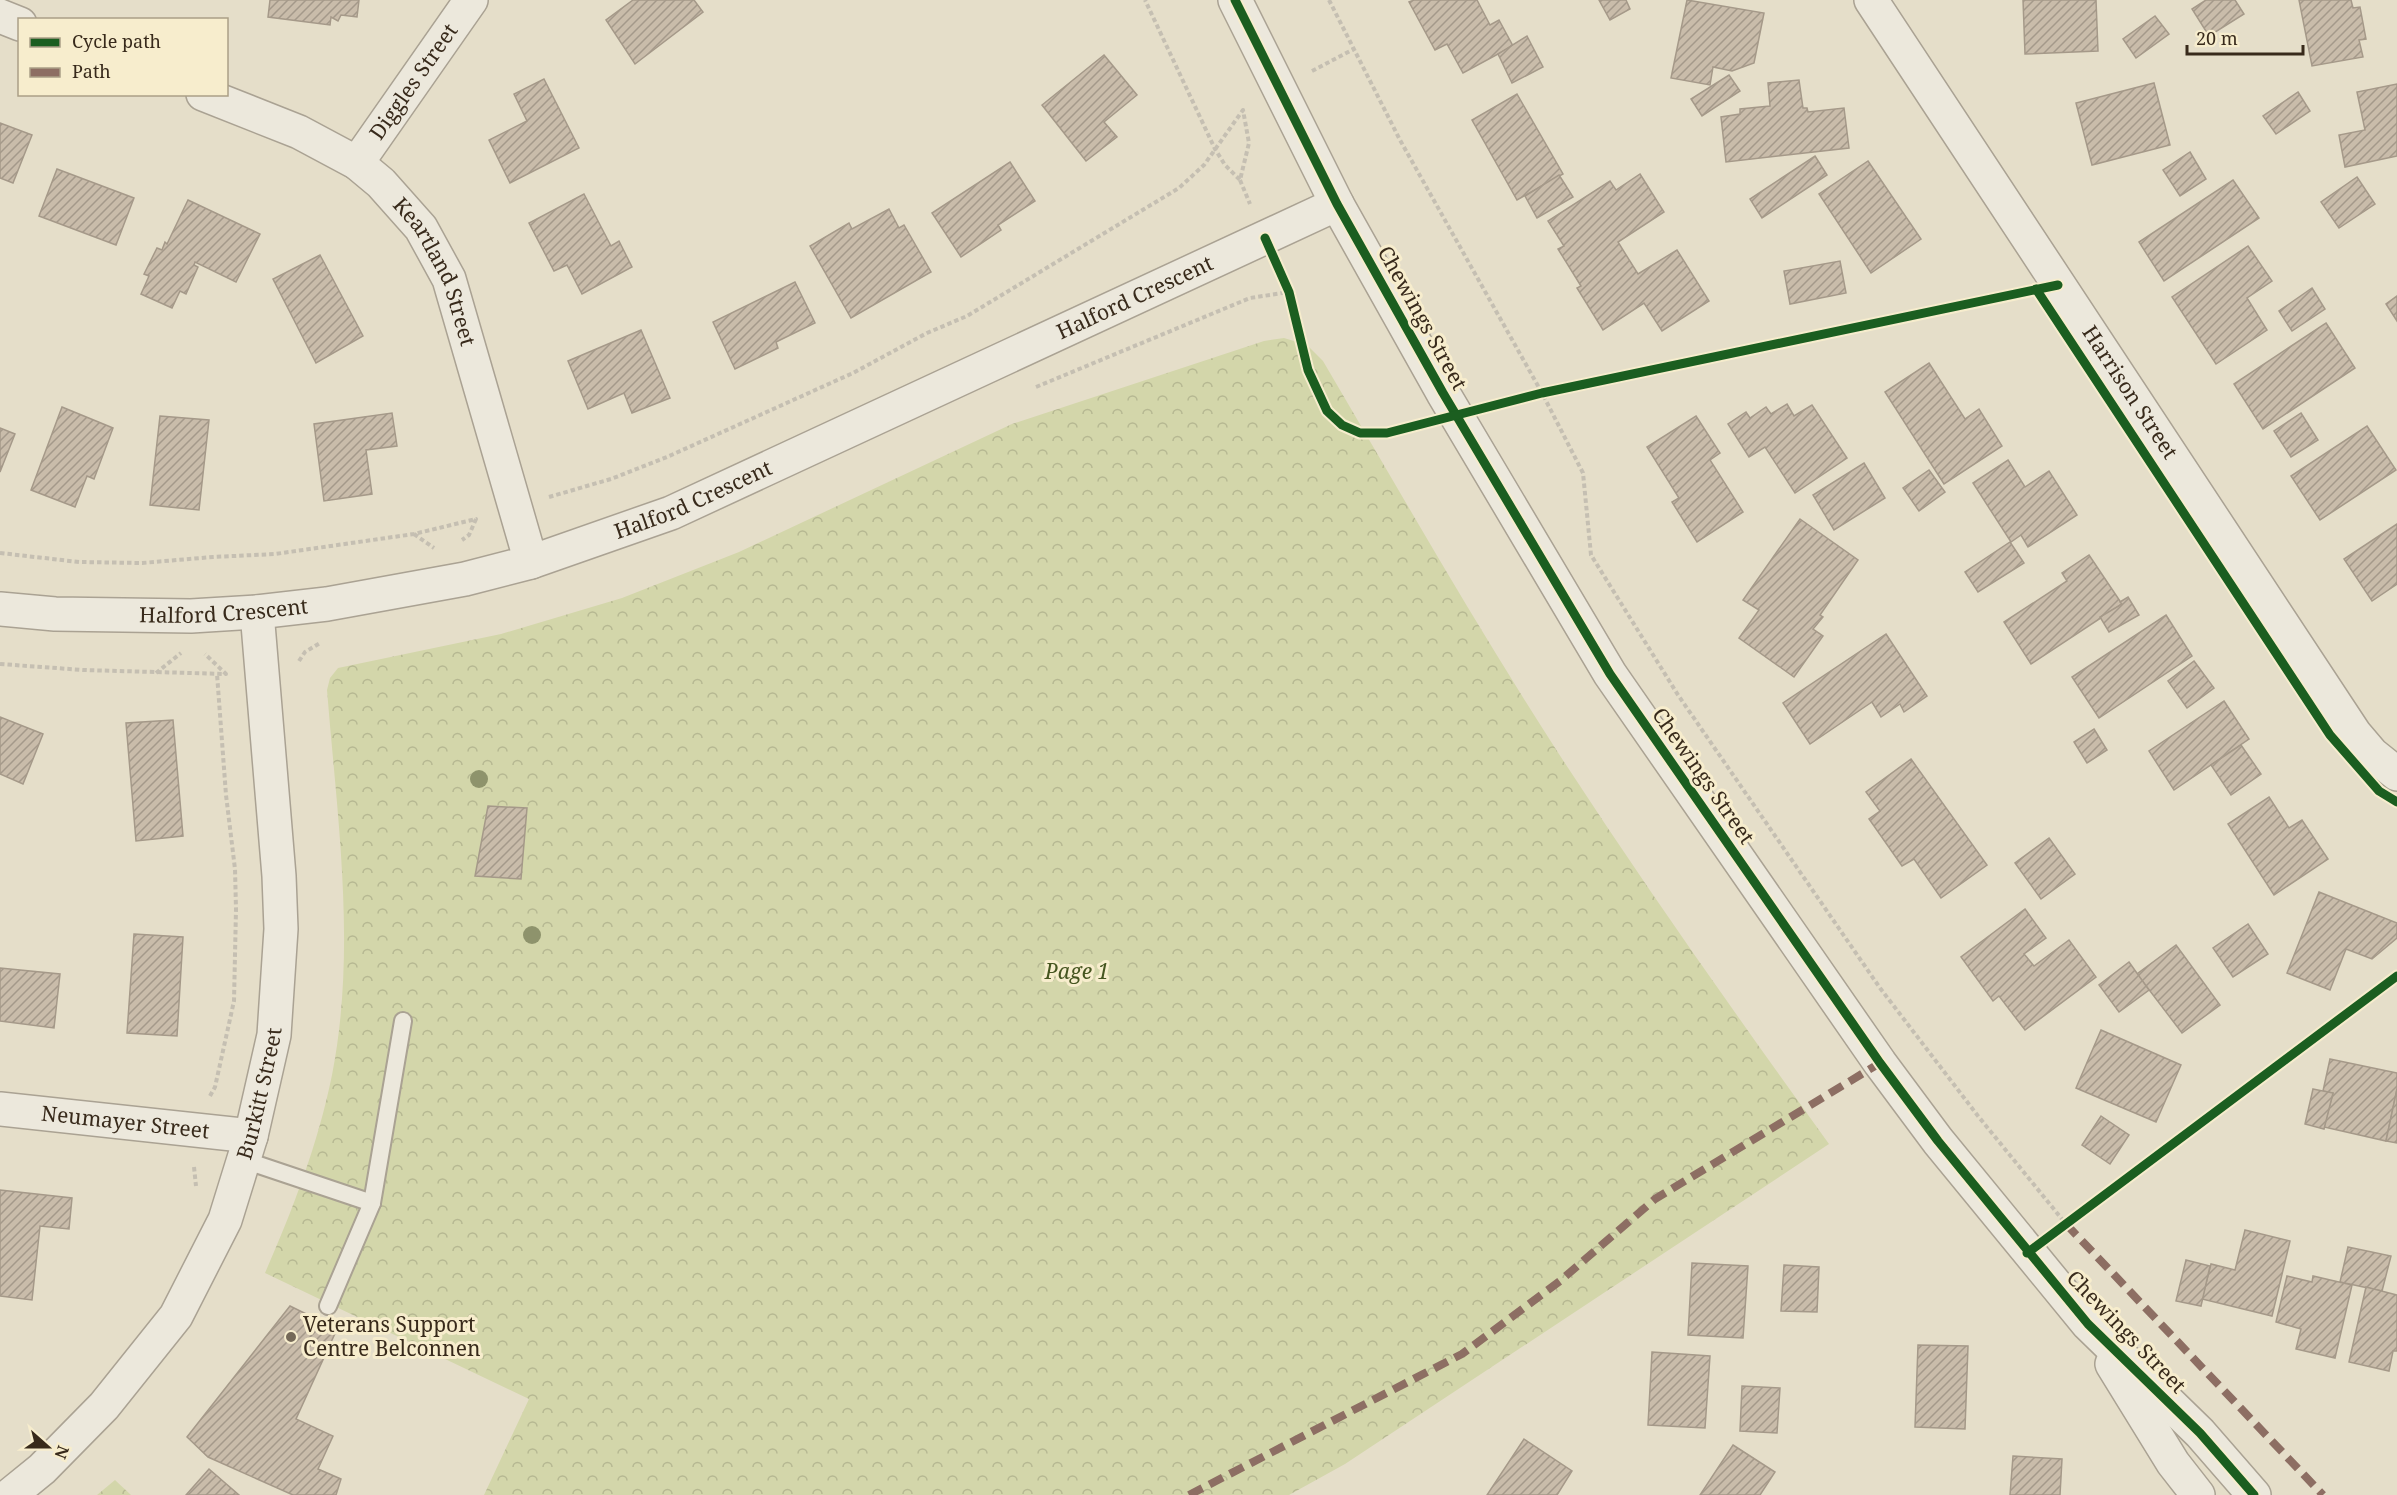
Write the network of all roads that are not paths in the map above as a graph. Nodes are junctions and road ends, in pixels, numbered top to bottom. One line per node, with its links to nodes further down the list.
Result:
1 (471, 0): 7 (street, Diggles Street)
2 (1234, 0): 8 (street, Chewings Street)
3 (1871, 0): 12 (street, Harrison Street)
4 (0, 16): 5 (street)
5 (18, 23)
6 (208, 96): 7 (street, Keartland Street)
7 (357, 163): 9 (street, Keartland Street)
8 (1337, 204): 9 (street, Halford Crescent); 18 (street, Chewings Street)
9 (531, 562): 11 (street, Halford Crescent)
10 (0, 609): 11 (street, Halford Crescent)
11 (257, 612): 15 (street, Burkitt Street)
12 (2397, 774)
13 (403, 1020): 16 (lane)
14 (0, 1108): 15 (street, Neumayer Street)
15 (248, 1148): 16 (lane); 19 (street, Burkitt Street)
16 (372, 1203): 17 (lane)
17 (328, 1306)
18 (2088, 1324): 20 (street, Chewings Street); 21 (street, Chewings Street)
19 (10, 1495)
20 (2198, 1495)
21 (2254, 1495)

